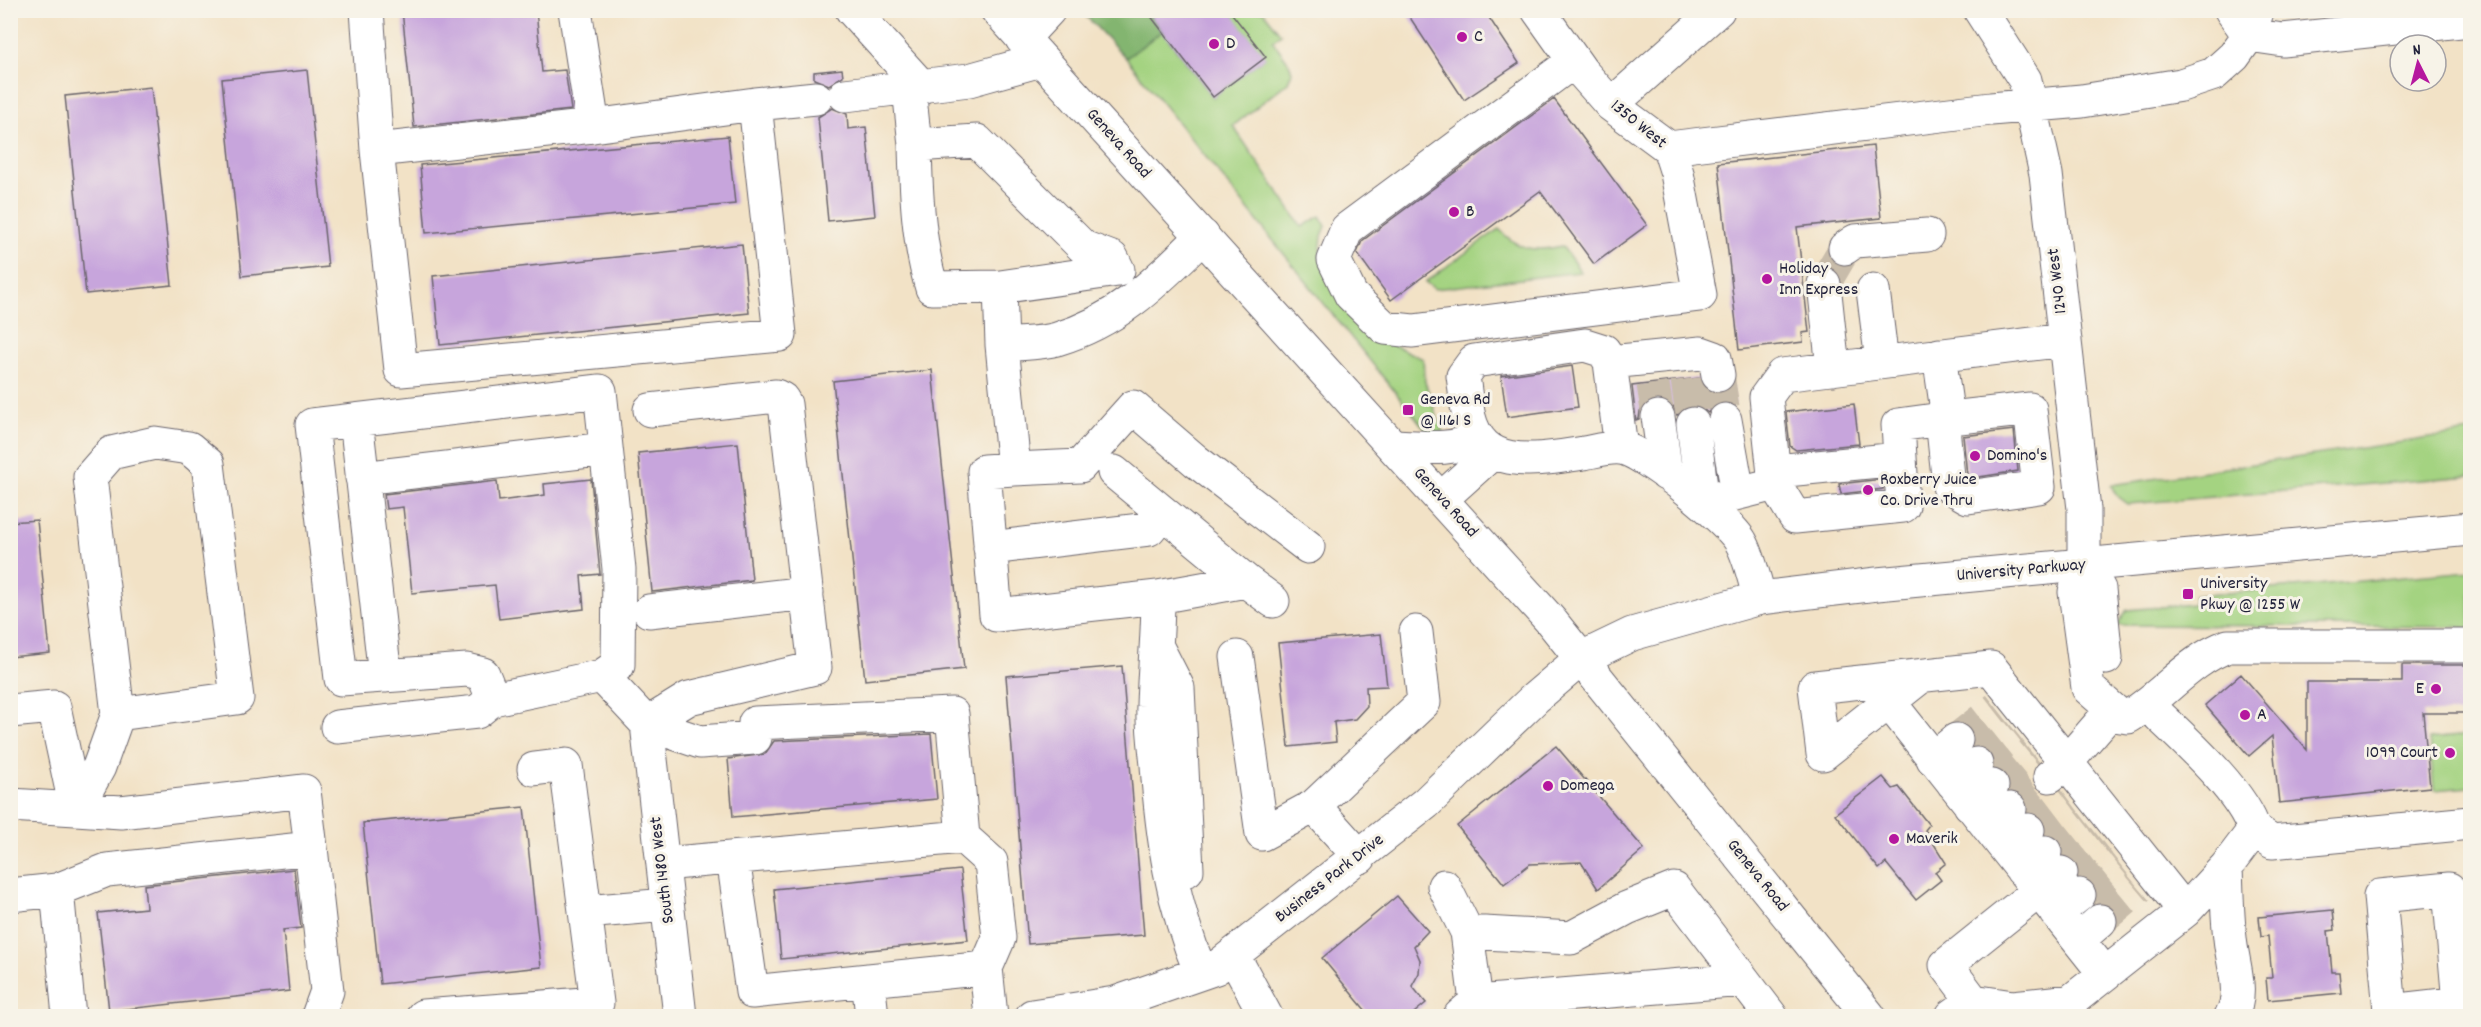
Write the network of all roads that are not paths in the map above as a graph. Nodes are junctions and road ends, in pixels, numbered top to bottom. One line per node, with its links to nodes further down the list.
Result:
1 (368, 10): 20 (street)
2 (575, 10): 17 (street)
3 (852, 10): 13 (street)
4 (998, 10): 11 (street, Geneva Road)
5 (1049, 10): 11 (street)
6 (1538, 10): 12 (street, 1350 West)
7 (1718, 10): 15 (street)
8 (1980, 10): 16 (street, 1240 West)
9 (2246, 19): 10 (street); 16 (street)
10 (2470, 20)
11 (1032, 50): 13 (street); 22 (street, Geneva Road)
12 (1574, 61): 15 (street, 1350 West); 19 (street, 1350 West)
13 (915, 88): 14 (street); 18 (street)
14 (755, 104): 17 (street); 20 (street)
15 (1611, 105): 19 (street, 1350 West)
16 (2031, 107): 19 (street); 27 (street, 1240 West)
17 (593, 126): 20 (street)
18 (915, 145): 25 (street); 25 (street)
19 (1669, 148)
20 (377, 150)
21 (1927, 235): 23 (street)
22 (1203, 236): 28 (street); 40 (street, Geneva Road)
23 (1845, 248)
24 (1824, 284): 32 (street)
25 (1000, 287): 28 (street)
26 (1873, 290): 31 (street)
27 (2065, 340): 29 (street); 57 (street, 1240 West)
28 (1002, 345): 45 (street)
29 (1939, 355): 31 (street); 36 (street)
30 (1610, 362): 33 (street); 41 (street); 42 (street)
31 (1882, 362): 32 (street)
32 (1833, 369): 49 (street)
33 (1696, 370)
34 (650, 410): 59 (street)
35 (1658, 417): 47 (street)
36 (1942, 419): 36 (street); 44 (street)
37 (356, 420): 43 (street); 48 (street); 68 (street)
38 (1725, 420): 50 (street)
39 (1693, 424): 52 (street)
40 (1393, 446): 41 (street); 51 (street, Geneva Road)
41 (1485, 446): 42 (street); 51 (street)
42 (1621, 448): 47 (street)
43 (606, 449): 48 (street); 69 (street)
44 (1899, 459): 49 (street); 49 (street)
45 (1014, 469): 55 (street); 56 (street)
46 (1114, 472): 53 (street)
47 (1666, 474): 52 (street)
48 (362, 478): 68 (street)
49 (1776, 478): 50 (street)
50 (1738, 494): 52 (street)
51 (1441, 499): 67 (street, Geneva Road)
52 (1703, 502): 61 (street)
53 (1162, 513): 56 (street); 58 (street)
54 (2470, 530): 57 (street, University Parkway)
55 (1308, 547)
56 (990, 548): 60 (street)
57 (2085, 566): 61 (street, University Parkway); 73 (street, 1240 West)
58 (1246, 581): 60 (street); 62 (street)
59 (807, 593): 63 (street); 77 (street)
60 (1158, 597): 102 (street)
61 (1760, 598): 67 (street, University Parkway)
62 (1273, 601)
63 (649, 611)
64 (1416, 632): 82 (street)
65 (2470, 646): 74 (street)
66 (1237, 657): 82 (street)
67 (1582, 658): 89 (street, Business Park Drive); 119 (street, Geneva Road)
68 (385, 675): 71 (street)
69 (602, 676): 71 (street); 77 (street)
70 (1919, 678): 72 (street); 72 (street); 80 (street)
71 (493, 699): 78 (street)
72 (1889, 702): 85 (street)
73 (2106, 705): 74 (street); 80 (street)
74 (2148, 705): 86 (street)
75 (10, 711): 83 (street)
76 (118, 714): 76 (street); 83 (street)
77 (647, 724): 87 (street); 91 (street, South 1480 West)
78 (337, 727)
79 (534, 769): 98 (street)
80 (2067, 780): 97 (street)
81 (10, 805): 83 (street)
82 (1314, 806): 89 (street)
83 (76, 809): 88 (street)
84 (2470, 823): 86 (street)
85 (2007, 828): 103 (street); 108 (street)
86 (2254, 830): 92 (street)
87 (963, 837): 90 (street); 101 (street)
88 (311, 848): 94 (street); 111 (street)
89 (1359, 857): 100 (street, Business Park Drive)
90 (734, 858): 91 (street); 104 (street)
91 (663, 864): 96 (street, South 1480 West)
92 (2226, 867): 97 (street); 120 (street)
93 (1444, 886): 99 (street)
94 (57, 890): 95 (street); 110 (street)
95 (10, 895)
96 (667, 905): 98 (street); 113 (street, South 1480 West)
97 (2185, 911): 103 (street)
98 (585, 912): 112 (street)
99 (1467, 932): 105 (street); 107 (street)
100 (1233, 955): 102 (street, Business Park Drive); 117 (street)
101 (986, 968): 104 (street); 115 (street)
102 (1201, 973): 116 (street, Business Park Drive)
103 (2105, 974): 109 (street)
104 (868, 980): 114 (street)
105 (1743, 980): 106 (street); 118 (street)
106 (1579, 1005): 107 (street)
107 (1468, 1009)
108 (1963, 1009): 109 (street)
109 (2014, 1012)
110 (69, 1017)
111 (318, 1017)
112 (423, 1017)
113 (680, 1017)
114 (872, 1017)
115 (991, 1017)
116 (1032, 1017)
117 (1266, 1017)
118 (1771, 1017)
119 (1869, 1017)
120 (2231, 1017)

